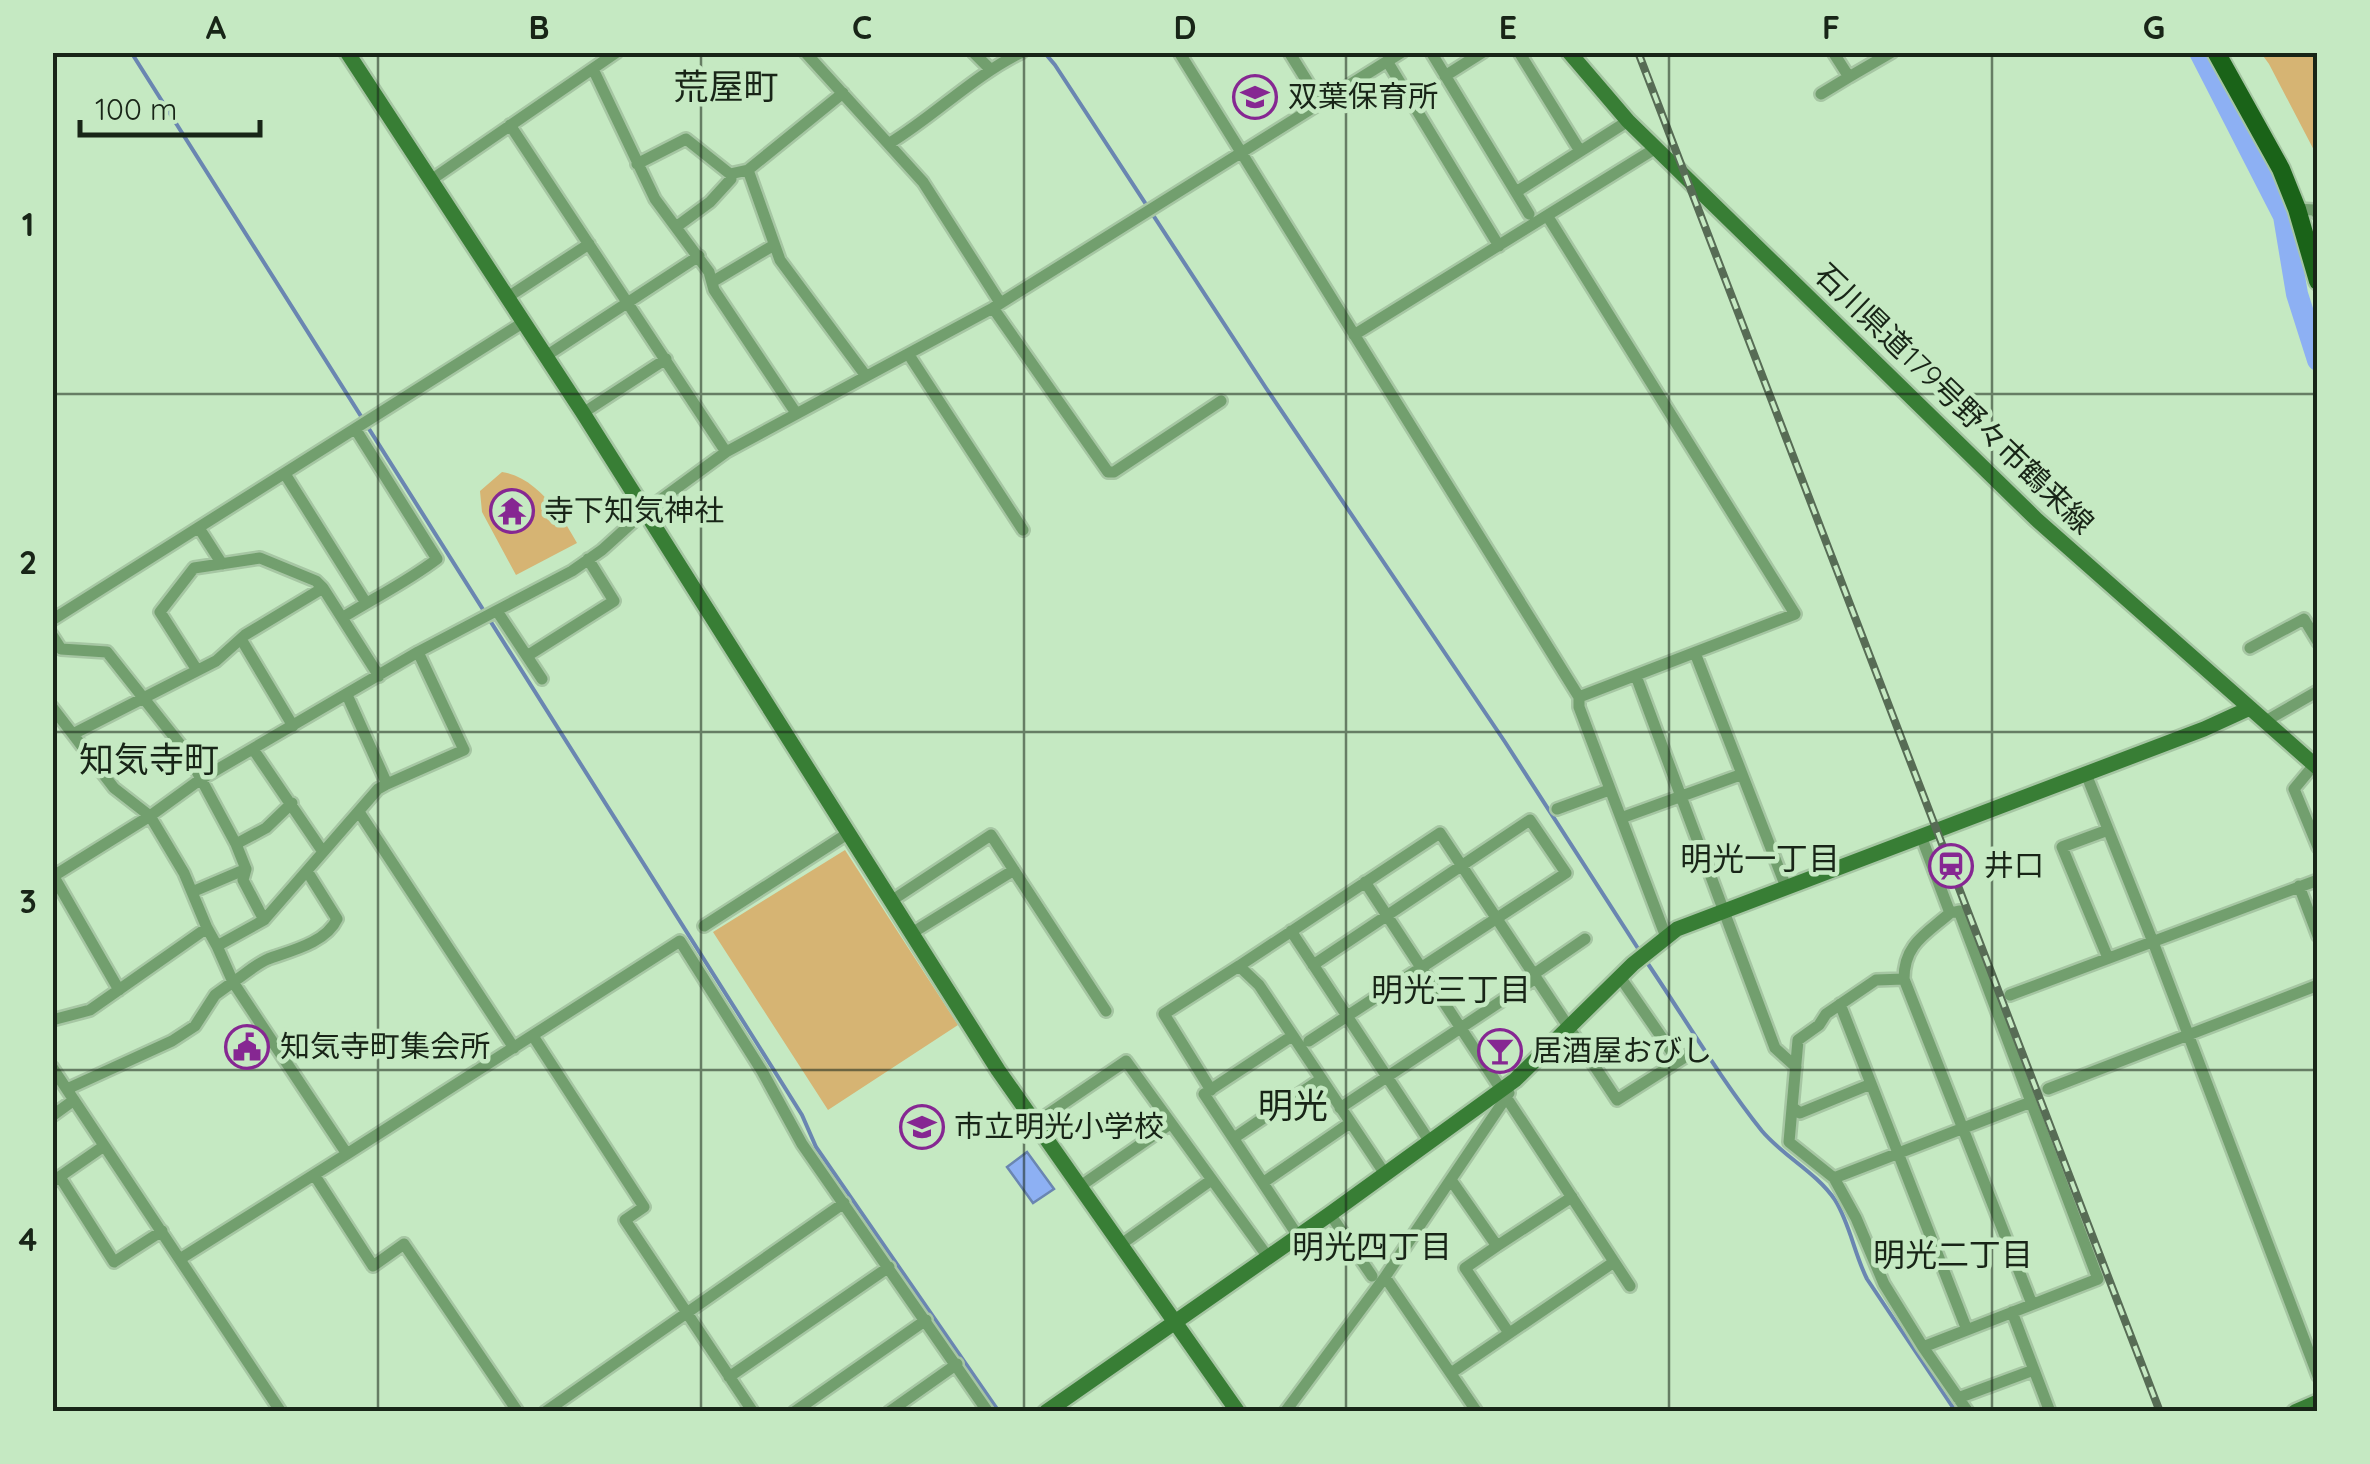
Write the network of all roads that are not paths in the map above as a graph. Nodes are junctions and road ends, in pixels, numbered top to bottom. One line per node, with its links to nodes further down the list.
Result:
1 (348, 52): 33 (street)
2 (617, 52): 18 (street)
3 (805, 52): 21 (street)
4 (973, 52): 17 (street)
5 (1022, 52): 17 (street)
6 (1180, 52): 29 (street)
7 (1289, 52): 23 (street)
8 (1402, 52): 16 (street)
9 (1430, 52): 19 (street)
10 (1482, 52): 19 (street)
11 (1519, 52): 28 (street)
12 (1569, 52): 24 (street, 石川県道179号野々市鶴来線)
13 (1833, 52): 20 (street)
14 (1892, 52): 20 (street)
15 (2216, 52): 35 (main road)
16 (1388, 61): 23 (street); 42 (street)
17 (989, 68): 26 (street)
18 (593, 69): 25 (street); 30 (street)
19 (1445, 76): 34 (street)
20 (1849, 77): 22 (street)
21 (842, 93): 26 (street); 31 (street)
22 (1820, 94)
23 (1320, 102): 29 (street)
24 (1628, 121): 27 (street, 石川県道179号野々市鶴来線); 28 (street)
25 (510, 125): 33 (street); 40 (street)
26 (890, 143): 48 (street)
27 (1656, 148): 38 (street); 88 (street, 石川県道179号野々市鶴来線)
28 (1580, 151): 34 (street)
29 (1242, 152): 48 (street); 50 (street)
30 (637, 164): 32 (street); 39 (street)
31 (748, 170): 32 (street); 41 (street)
32 (730, 174): 39 (street)
33 (431, 180): 46 (street)
34 (1516, 192): 36 (street)
35 (2297, 209): 37 (street); 44 (main road)
36 (1529, 214)
37 (2318, 214)
38 (1548, 216): 42 (street); 77 (street)
39 (676, 227): 43 (street)
40 (589, 244): 46 (street); 47 (street)
41 (774, 245): 45 (street); 54 (street)
42 (1499, 246): 50 (street)
43 (698, 256): 45 (street); 47 (street)
44 (2318, 281)
45 (712, 282): 57 (street)
46 (508, 298): 49 (street)
47 (628, 301): 52 (street); 53 (street)
48 (996, 304): 51 (street); 55 (street)
49 (524, 322): 52 (street); 58 (street)
50 (1354, 335): 85 (street)
51 (909, 355): 54 (street); 63 (street)
52 (546, 356): 56 (street)
53 (666, 359): 56 (street); 59 (street)
54 (866, 376): 57 (street)
55 (1222, 401)
56 (583, 413): 61 (street)
57 (796, 413): 59 (street)
58 (363, 426): 60 (street); 67 (street)
59 (726, 452): 61 (street)
60 (285, 474): 62 (street); 67 (street)
61 (644, 512): 64 (street); 107 (street)
62 (199, 528): 65 (street); 70 (street)
63 (1023, 530)
64 (588, 559): 68 (street); 78 (street)
65 (222, 564): 66 (street); 79 (street)
66 (323, 588): 69 (street); 72 (street)
67 (366, 602): 69 (street)
68 (497, 610): 76 (street); 78 (street)
69 (342, 618): 80 (street)
70 (52, 620)
71 (52, 636): 75 (street)
72 (242, 639): 79 (street); 91 (street)
73 (2318, 642): 74 (street)
74 (2250, 648)
75 (57, 651): 86 (street)
76 (418, 652): 80 (street); 98 (street)
77 (1695, 653): 81 (street); 96 (street)
78 (527, 656): 82 (street)
79 (197, 670): 86 (street)
80 (380, 676): 84 (street)
81 (1636, 676): 85 (street); 100 (street)
82 (542, 679)
83 (2318, 691): 89 (street)
84 (347, 695): 91 (street); 98 (street)
85 (1579, 697): 99 (street)
86 (144, 698): 92 (street); 97 (street)
87 (52, 707): 90 (street)
88 (2250, 708): 89 (street, 石川県道179号野々市鶴来線); 95 (street)
89 (2264, 722): 94 (street, 石川県道179号野々市鶴来線)
90 (57, 724): 92 (street)
91 (293, 726): 93 (street)
92 (73, 734): 104 (street)
93 (253, 749): 97 (street); 101 (street)
94 (2316, 767): 110 (street)
95 (2086, 774): 106 (street); 108 (street)
96 (1740, 775): 100 (street); 121 (street)
97 (201, 780): 104 (street); 109 (street)
98 (387, 784): 103 (street)
99 (1610, 790): 102 (street); 105 (street)
100 (1682, 796): 105 (street); 124 (street)
101 (292, 803): 109 (street); 111 (street)
102 (1557, 810)
103 (359, 812): 111 (street); 159 (street)
104 (150, 816): 117 (street); 122 (street)
105 (1620, 818): 134 (street)
106 (2108, 830): 136 (street); 138 (street)
107 (847, 834): 123 (street); 129 (street)
108 (1921, 836): 121 (street); 125 (street)
109 (236, 844): 114 (street)
110 (2318, 847)
111 (324, 852): 116 (street)
112 (52, 860): 117 (street)
113 (1461, 865): 119 (street); 126 (street); 127 (street); 127 (street)
114 (246, 869): 122 (street); 128 (street)
115 (1014, 870): 123 (street); 132 (street); 150 (street)
116 (307, 871): 128 (street); 145 (street)
117 (56, 875): 147 (street)
118 (2318, 880): 120 (street)
119 (1365, 882): 126 (street); 131 (street)
120 (2299, 886): 133 (street); 136 (street)
121 (1786, 887): 124 (street)
122 (192, 892): 130 (street)
123 (891, 901): 132 (street)
124 (1724, 912): 134 (street); 160 (street)
125 (1950, 913): 144 (street); 169 (street)
126 (1388, 915): 139 (street); 141 (street)
127 (1496, 918): 141 (street); 142 (street)
128 (264, 920): 137 (street)
129 (704, 926)
130 (207, 928): 137 (street); 147 (street)
131 (1291, 930): 139 (street); 140 (street)
132 (912, 933): 173 (street)
133 (2318, 936)
134 (1666, 937): 143 (street)
135 (1585, 939): 142 (street)
136 (2153, 942): 138 (street); 157 (street)
137 (217, 946): 145 (street)
138 (2108, 958): 148 (street)
139 (1313, 965): 151 (street)
140 (1239, 966): 156 (street); 166 (street)
141 (1422, 966): 151 (street); 154 (street)
142 (1535, 976): 153 (street); 154 (street)
143 (1620, 977): 153 (street); 153 (street)
144 (1904, 979): 149 (street); 176 (street)
145 (234, 982): 168 (street); 181 (street)
146 (2318, 986): 157 (street)
147 (119, 990): 152 (street)
148 (2010, 995)
149 (1840, 1004): 160 (street); 164 (street)
150 (1106, 1010)
151 (1346, 1017): 158 (street); 162 (street)
152 (52, 1020)
153 (1568, 1026): 165 (street)
154 (1463, 1028): 162 (street); 165 (street)
155 (533, 1036): 159 (street); 191 (street); 205 (street)
156 (1292, 1036): 163 (street); 166 (street)
157 (2188, 1037): 167 (street); 214 (street)
158 (1308, 1041)
159 (514, 1048): 181 (street)
160 (1796, 1066): 170 (street)
161 (52, 1067): 168 (street)
162 (1388, 1078): 171 (street); 178 (street)
163 (1321, 1079): 171 (street); 177 (street)
164 (1871, 1084): 170 (street); 180 (street)
165 (1508, 1089): 178 (street); 186 (street); 190 (street)
166 (1211, 1090): 177 (street)
167 (2048, 1090)
168 (71, 1095): 172 (street); 179 (street)
169 (2031, 1102): 176 (street); 203 (street)
170 (1792, 1107): 184 (street)
171 (1340, 1108): 174 (street)
172 (52, 1116)
173 (1035, 1123): 175 (street); 189 (street)
174 (1350, 1123): 182 (street); 188 (street)
175 (1170, 1124): 187 (street); 189 (street)
176 (1963, 1128): 180 (street); 203 (street)
177 (1234, 1138): 188 (street)
178 (1430, 1142): 182 (street)
179 (104, 1146): 185 (street); 193 (street)
180 (1899, 1153): 184 (street); 208 (street)
181 (347, 1154): 183 (street)
182 (1385, 1174): 192 (street)
183 (314, 1176): 198 (street); 219 (street)
184 (1834, 1178): 210 (street)
185 (56, 1179): 193 (street)
186 (1450, 1180): 196 (street); 201 (street)
187 (1210, 1182): 195 (street); 197 (street)
188 (1264, 1182): 194 (street)
189 (1079, 1187): 195 (street)
190 (1572, 1198): 196 (street); 199 (street)
191 (844, 1203): 200 (street); 205 (street)
192 (1330, 1214): 194 (street); 201 (street)
193 (162, 1231): 198 (street)
194 (1298, 1236): 197 (street)
195 (1120, 1245): 207 (street)
196 (1497, 1246): 209 (street)
197 (1268, 1256): 207 (street)
198 (180, 1259): 218 (street)
199 (1614, 1262): 202 (street); 209 (street)
200 (889, 1267): 206 (street); 215 (street)
201 (1378, 1277): 213 (street); 227 (street)
202 (1630, 1286)
203 (2032, 1304): 204 (street)
204 (2012, 1312): 208 (street); 212 (street)
205 (686, 1313): 215 (street); 220 (street)
206 (926, 1320): 211 (street); 222 (street)
207 (1174, 1322): 225 (street); 226 (street)
208 (1967, 1330): 210 (street)
209 (1509, 1333): 213 (street)
210 (1924, 1346): 216 (street)
211 (956, 1364): 223 (street); 224 (street)
212 (2034, 1370): 216 (street); 230 (street)
213 (1450, 1373): 228 (street)
214 (2318, 1376)
215 (730, 1377): 221 (street)
216 (1958, 1398): 229 (street)
217 (2318, 1402): 231 (street)
218 (281, 1412)
219 (518, 1412)
220 (545, 1412)
221 (753, 1412)
222 (794, 1412)
223 (889, 1412)
224 (988, 1412)
225 (1046, 1412)
226 (1238, 1412)
227 (1285, 1412)
228 (1477, 1412)
229 (1968, 1412)
230 (2050, 1412)
231 (2295, 1412)

